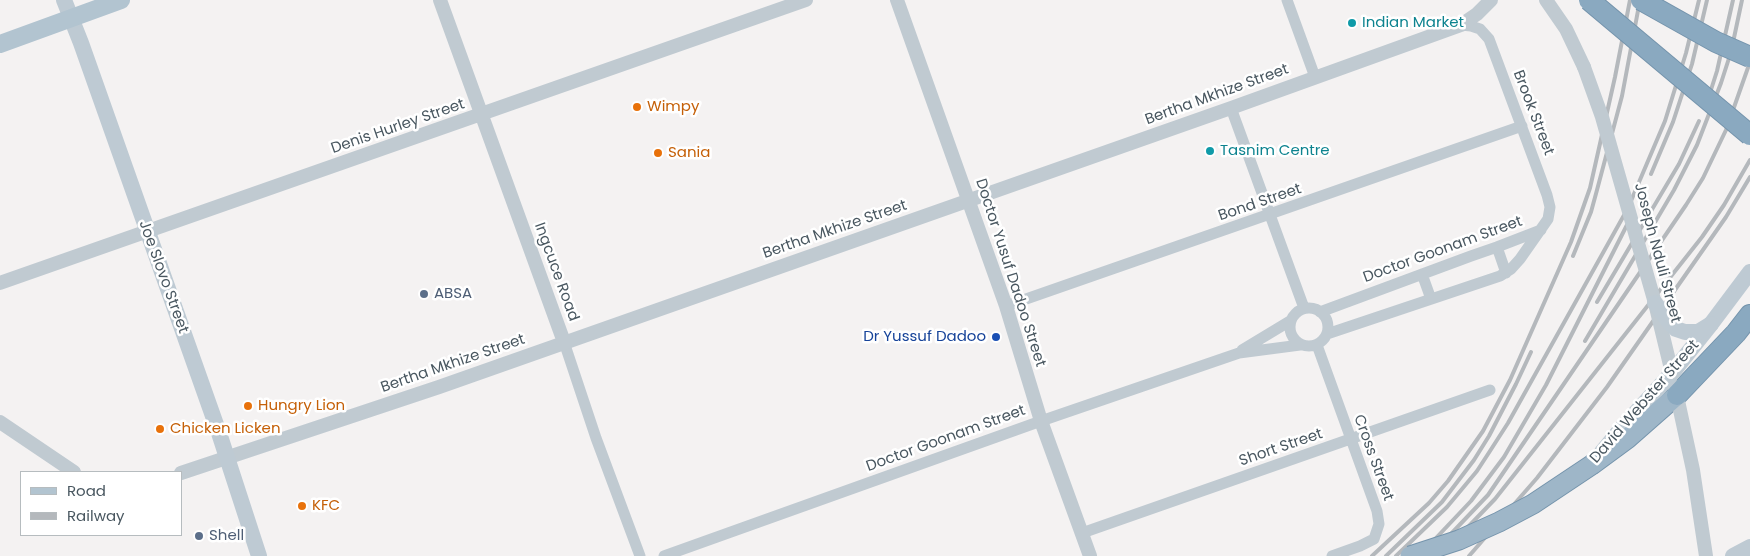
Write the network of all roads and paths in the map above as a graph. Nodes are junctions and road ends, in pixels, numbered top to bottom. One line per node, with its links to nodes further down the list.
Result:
1 (64, 0): 11 (main road, Joe Slovo Street)
2 (121, 0): 11 (main road)
3 (440, 0): 17 (street, Ingcuce Road)
4 (806, 0): 17 (street, Denis Hurley Street)
5 (897, 0): 20 (street, Doctor Yusuf Dadoo Street)
6 (1287, 0): 15 (street)
7 (1491, 0): 12 (street, Bertha Mkhize Street)
8 (1546, 0): 30 (street, Joseph Nduli Street, bridge)
9 (1589, 0): 19 (highway, bridge)
10 (1641, 0): 14 (highway, bridge)
11 (71, 18): 13 (main road); 23 (main road, Joe Slovo Street)
12 (1461, 25): 15 (street, Bertha Mkhize Street); 18 (street, Brook Street)
13 (0, 44)
14 (1750, 57)
15 (1315, 77): 16 (street, Bertha Mkhize Street)
16 (1231, 108): 20 (street, Bertha Mkhize Street); 21 (street)
17 (482, 115): 23 (street, Denis Hurley Street); 38 (street, Ingcuce Road)
18 (1522, 126): 21 (street, Bond Street); 22 (street, Brook Street)
19 (1750, 135)
20 (969, 200): 31 (street, Doctor Yusuf Dadoo Street); 38 (street, Bertha Mkhize Street)
21 (1271, 215): 31 (street, Bond Street); 32 (street)
22 (1542, 229): 24 (street, Doctor Goonam Street); 26 (street, Doctor Goonam Street)
23 (147, 232): 28 (street, Denis Hurley Street); 48 (main road, Joe Slovo Street)
24 (1497, 247): 26 (street); 27 (street, Doctor Goonam Street)
25 (1750, 272): 36 (main road, David Webster Street)
26 (1506, 273): 29 (street, Doctor Goonam Street)
27 (1422, 274): 29 (street); 33 (street, Doctor Goonam Street)
28 (0, 283)
29 (1431, 299): 37 (street, Doctor Goonam Street)
30 (1655, 303): 36 (main road, bridge); 42 (street, Joseph Nduli Street, bridge)
31 (1006, 306): 45 (street, Doctor Yusuf Dadoo Street)
32 (1304, 308): 33 (street); 35 (street)
33 (1320, 312): 37 (street)
34 (1750, 315): 44 (highway)
35 (1290, 321): 39 (street); 41 (street)
36 (1711, 324): 42 (main road, David Webster Street, bridge)
37 (1327, 334): 40 (street)
38 (564, 342): 48 (street, Bertha Mkhize Street); 55 (street, Ingcuce Road)
39 (1300, 345): 40 (street); 41 (street)
40 (1316, 345): 47 (street, Cross Street)
41 (1239, 353): 45 (street, Doctor Goonam Street)
42 (1672, 373): 44 (street, Joseph Nduli Street); 49 (main road, David Webster Street)
43 (1490, 390): 47 (street, Short Street)
44 (1677, 395): 49 (highway); 60 (street, Joseph Nduli Street)
45 (1041, 420): 52 (street, Doctor Yusuf Dadoo Street); 56 (street, Doctor Goonam Street)
46 (0, 422): 50 (street)
47 (1351, 440): 52 (street, Short Street); 58 (street, Cross Street)
48 (227, 458): 51 (street, Bertha Mkhize Street); 54 (main road, Joe Slovo Street)
49 (1593, 464): 59 (highway, David Webster Street, bridge)
50 (73, 471)
51 (182, 473)
52 (1082, 533): 57 (street, Doctor Yusuf Dadoo Street)
53 (1750, 546): 61 (main road)
54 (259, 556)
55 (640, 556)
56 (664, 556)
57 (1090, 556)
58 (1332, 556)
59 (1410, 556)
60 (1706, 556)
61 (1733, 556)

